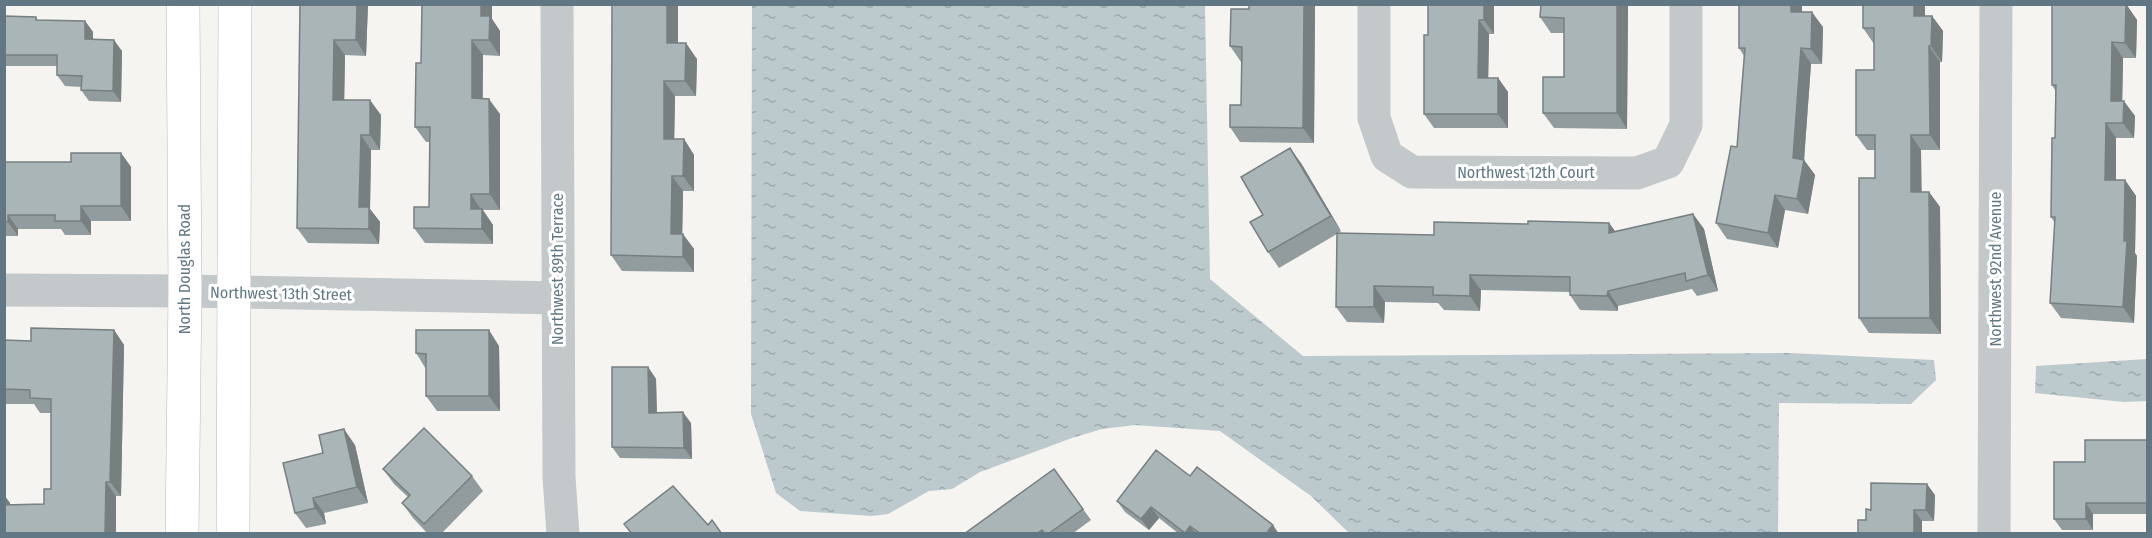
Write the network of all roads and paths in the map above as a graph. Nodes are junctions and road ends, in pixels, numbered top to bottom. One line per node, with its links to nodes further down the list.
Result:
1 (183, 4): 8 (main road, North Douglas Road)
2 (235, 4): 9 (main road)
3 (557, 4): 10 (street, Northwest 89th Terrace)
4 (1374, 4): 5 (street, Northwest 12th Court)
5 (1686, 4)
6 (1996, 4): 14 (street, Northwest 92nd Avenue)
7 (4, 290): 8 (street, Northwest 13th Street)
8 (185, 291): 9 (street, Northwest 13th Street); 11 (main road, North Douglas Road)
9 (235, 292): 10 (street, Northwest 13th Street); 12 (main road)
10 (557, 298): 13 (street, Northwest 89th Terrace)
11 (182, 534)
12 (233, 534)
13 (563, 534)
14 (1994, 534)

